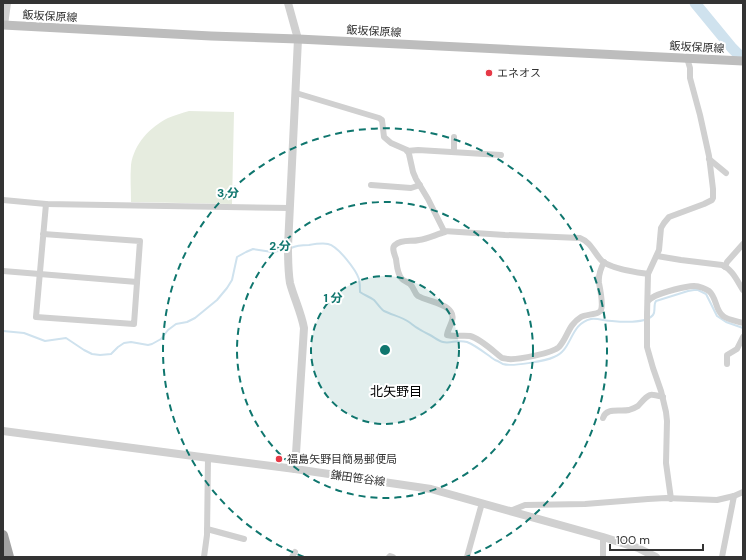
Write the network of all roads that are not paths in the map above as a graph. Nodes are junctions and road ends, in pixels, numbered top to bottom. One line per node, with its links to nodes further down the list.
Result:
1 (7, 3): 3 (street)
2 (288, 3): 4 (street)
3 (4, 25): 4 (main road, 飯坂保原線)
4 (298, 39): 5 (main road, 飯坂保原線); 7 (street)
5 (687, 58): 6 (main road, 飯坂保原線); 12 (street)
6 (743, 61)
7 (296, 93): 9 (street); 18 (street)
8 (454, 137): 10 (street)
9 (408, 151): 10 (street); 15 (street)
10 (454, 152): 11 (street)
11 (501, 155)
12 (709, 159): 13 (street); 22 (street)
13 (726, 172)
14 (371, 185): 15 (street)
15 (420, 185): 19 (street)
16 (3, 200): 17 (street)
17 (46, 204): 18 (street); 20 (street)
18 (290, 208): 38 (street)
19 (445, 232): 23 (street); 23 (street)
20 (43, 234): 26 (street); 28 (street)
21 (743, 244): 24 (street)
22 (657, 256): 24 (street); 27 (street)
23 (604, 262): 27 (street)
24 (725, 267): 29 (street)
25 (3, 271): 26 (street)
26 (40, 274): 28 (street); 28 (street)
27 (648, 274): 30 (street)
28 (136, 282)
29 (743, 290)
30 (648, 301): 31 (street); 34 (street)
31 (743, 324)
32 (743, 337): 33 (street)
33 (727, 364)
34 (662, 397): 35 (street); 41 (street)
35 (603, 418)
36 (3, 431): 37 (street, 鎌田笹谷線)
37 (208, 458): 38 (street, 鎌田笹谷線); 44 (street)
38 (295, 468): 42 (street, 鎌田笹谷線)
39 (743, 492): 40 (street)
40 (734, 496): 41 (street); 55 (street)
41 (671, 498): 43 (street)
42 (482, 503): 43 (street, 鎌田笹谷線); 52 (street)
43 (510, 511): 46 (street, 鎌田笹谷線)
44 (207, 529): 47 (street); 49 (street)
45 (3, 535): 48 (highway)
46 (603, 537): 53 (street); 54 (street, 鎌田笹谷線)
47 (244, 539)
48 (9, 557)
49 (204, 557)
50 (390, 557): 51 (street)
51 (393, 557)
52 (467, 557)
53 (603, 557)
54 (656, 557)
55 (722, 557)

